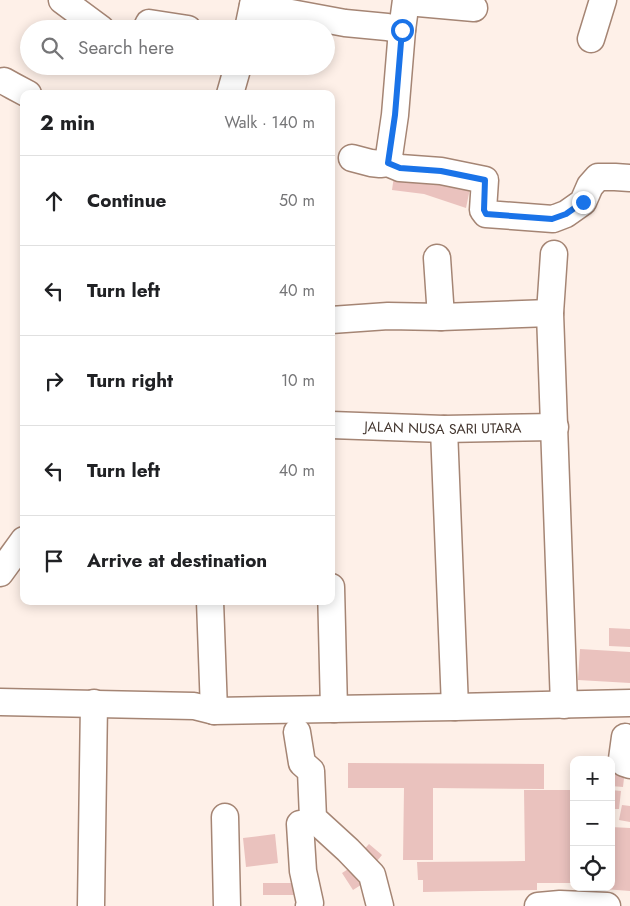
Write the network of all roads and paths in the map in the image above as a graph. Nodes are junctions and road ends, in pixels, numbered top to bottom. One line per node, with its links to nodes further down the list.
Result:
1 (62, 0): 6 (street)
2 (603, 0): 10 (street)
3 (406, 1): 4 (street); 9 (street)
4 (474, 8)
5 (252, 12): 7 (street)
6 (89, 20)
7 (320, 20)
8 (335, 22): 9 (street)
9 (394, 29): 11 (street); 17 (street)
10 (591, 39)
11 (383, 61)
12 (235, 75): 15 (street)
13 (4, 80): 14 (street)
14 (20, 90)
15 (231, 90)
16 (352, 158): 17 (street)
17 (388, 163): 18 (street)
18 (630, 178)
19 (554, 254): 21 (street)
20 (437, 258): 22 (street)
21 (550, 313): 22 (street); 25 (street)
22 (441, 317): 23 (street)
23 (335, 320)
24 (335, 425): 26 (street, JALAN NUSA SARI UTARA)
25 (555, 427): 26 (street, JALAN NUSA SARI UTARA); 34 (street)
26 (444, 429): 36 (street)
27 (20, 547): 28 (street)
28 (10, 566)
29 (210, 605): 35 (street)
30 (331, 605): 37 (street)
31 (0, 702): 32 (street)
32 (94, 703): 35 (street); 44 (street)
33 (630, 703): 34 (street)
34 (564, 705): 36 (street)
35 (206, 708): 37 (street)
36 (454, 708): 37 (street)
37 (334, 709)
38 (297, 732): 47 (street)
39 (625, 737): 40 (street)
40 (630, 765)
41 (225, 817): 45 (street)
42 (300, 824): 46 (street)
43 (553, 905): 48 (street)
44 (91, 906)
45 (227, 906)
46 (309, 906)
47 (380, 906)
48 (606, 906)

